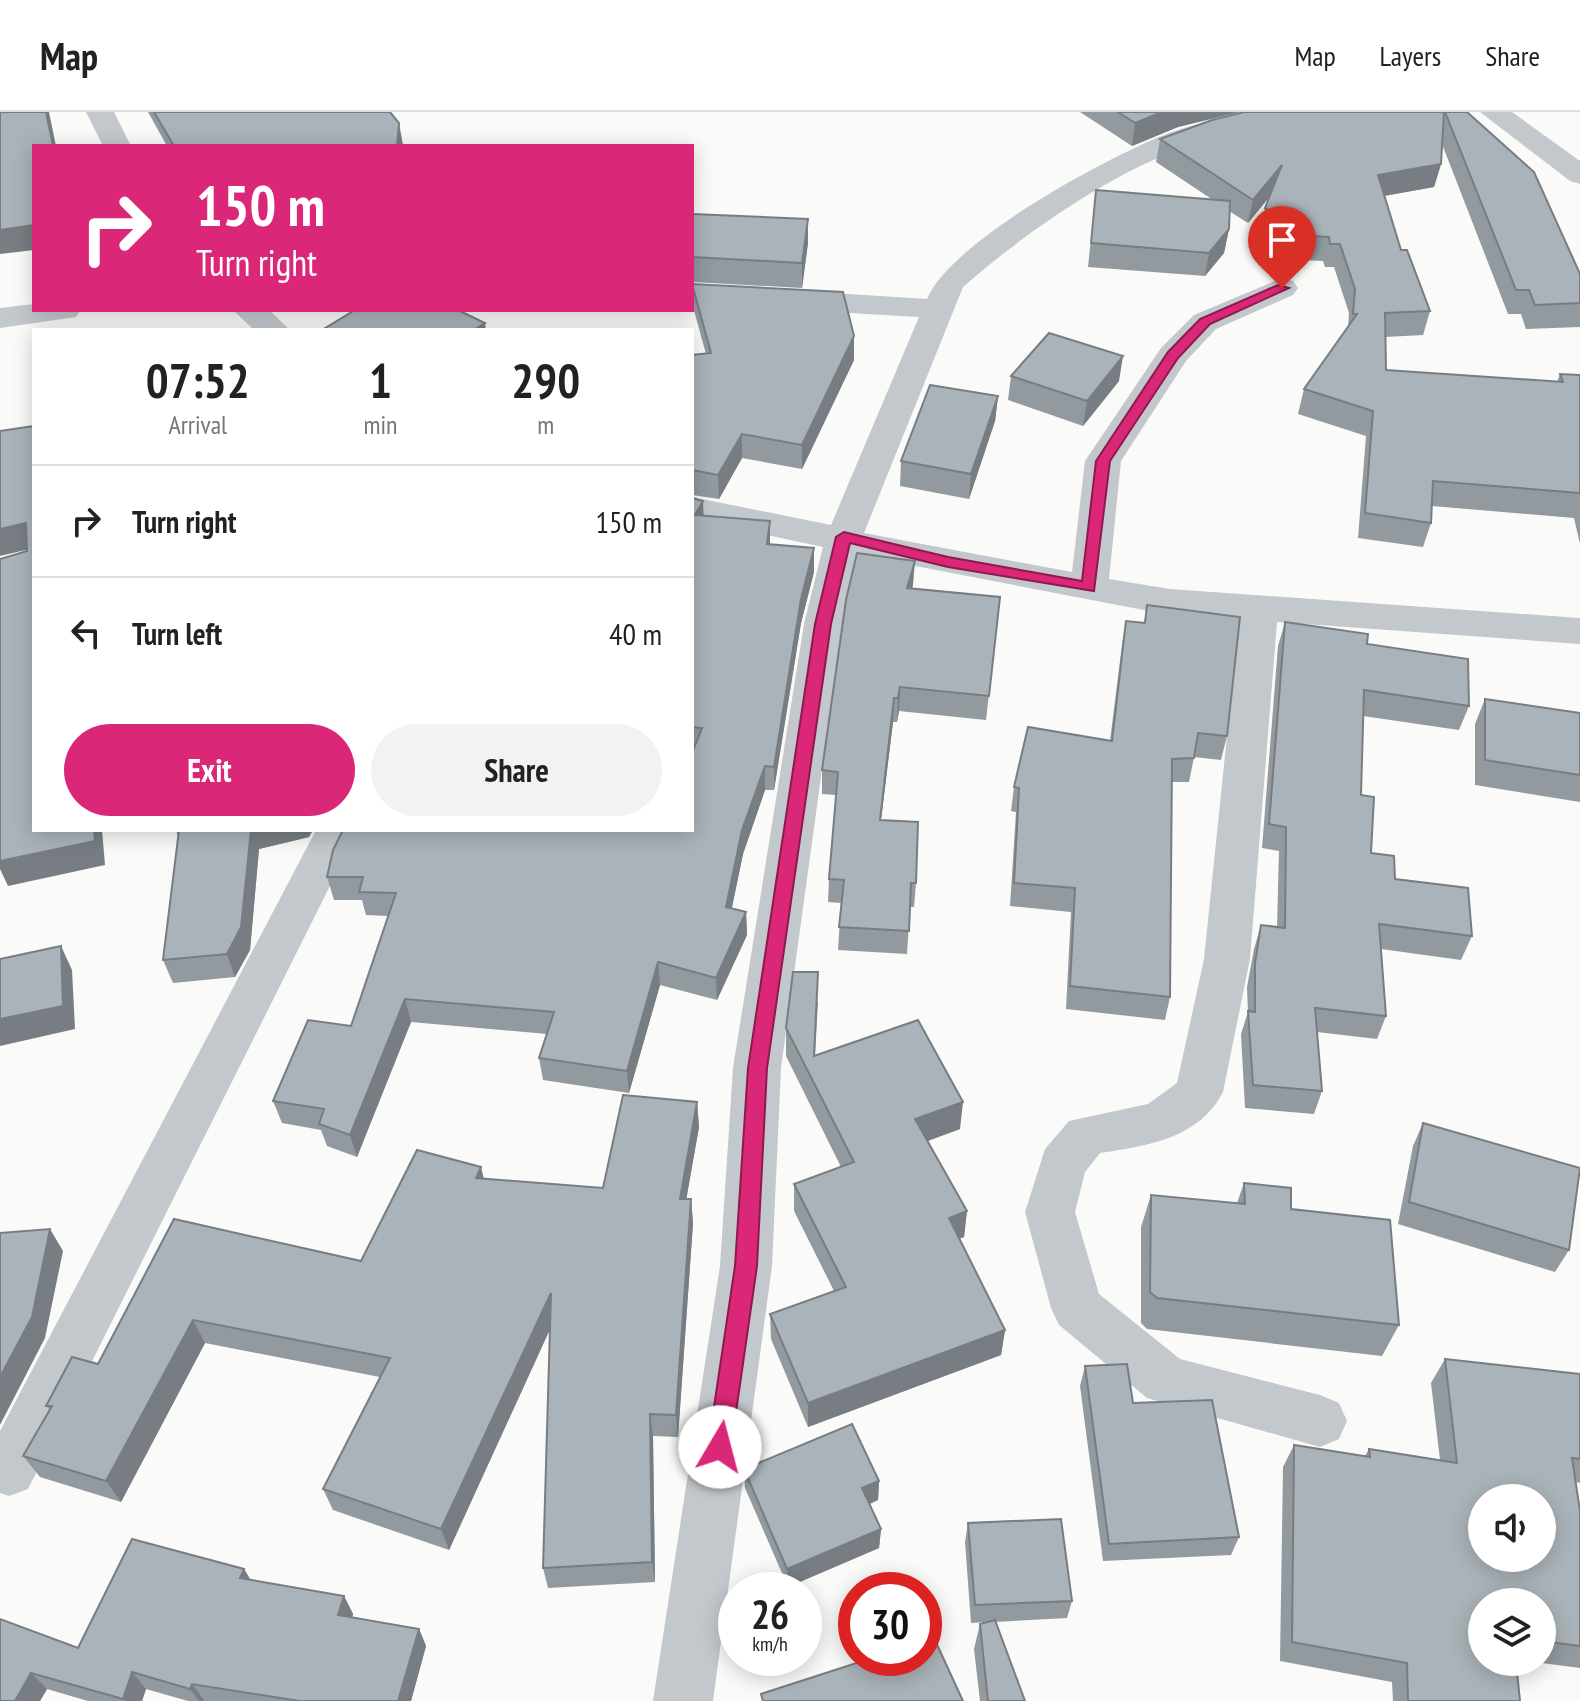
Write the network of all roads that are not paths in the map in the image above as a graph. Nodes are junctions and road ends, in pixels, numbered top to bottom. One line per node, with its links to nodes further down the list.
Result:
1 (100, 112): 4 (street)
2 (1286, 112): 8 (street)
3 (1494, 112): 5 (street)
4 (116, 144)
5 (1580, 175)
6 (1282, 288): 15 (street)
7 (694, 294): 8 (street)
8 (939, 309): 14 (street)
9 (49, 312): 11 (street)
10 (252, 312): 12 (street)
11 (0, 318)
12 (272, 328)
13 (694, 508): 14 (street)
14 (844, 537): 15 (street); 21 (street)
15 (1089, 587): 16 (street)
16 (1259, 608): 17 (street); 19 (street)
17 (1580, 631)
18 (336, 832): 20 (street)
19 (1320, 1421)
20 (9, 1470)
21 (683, 1701)

